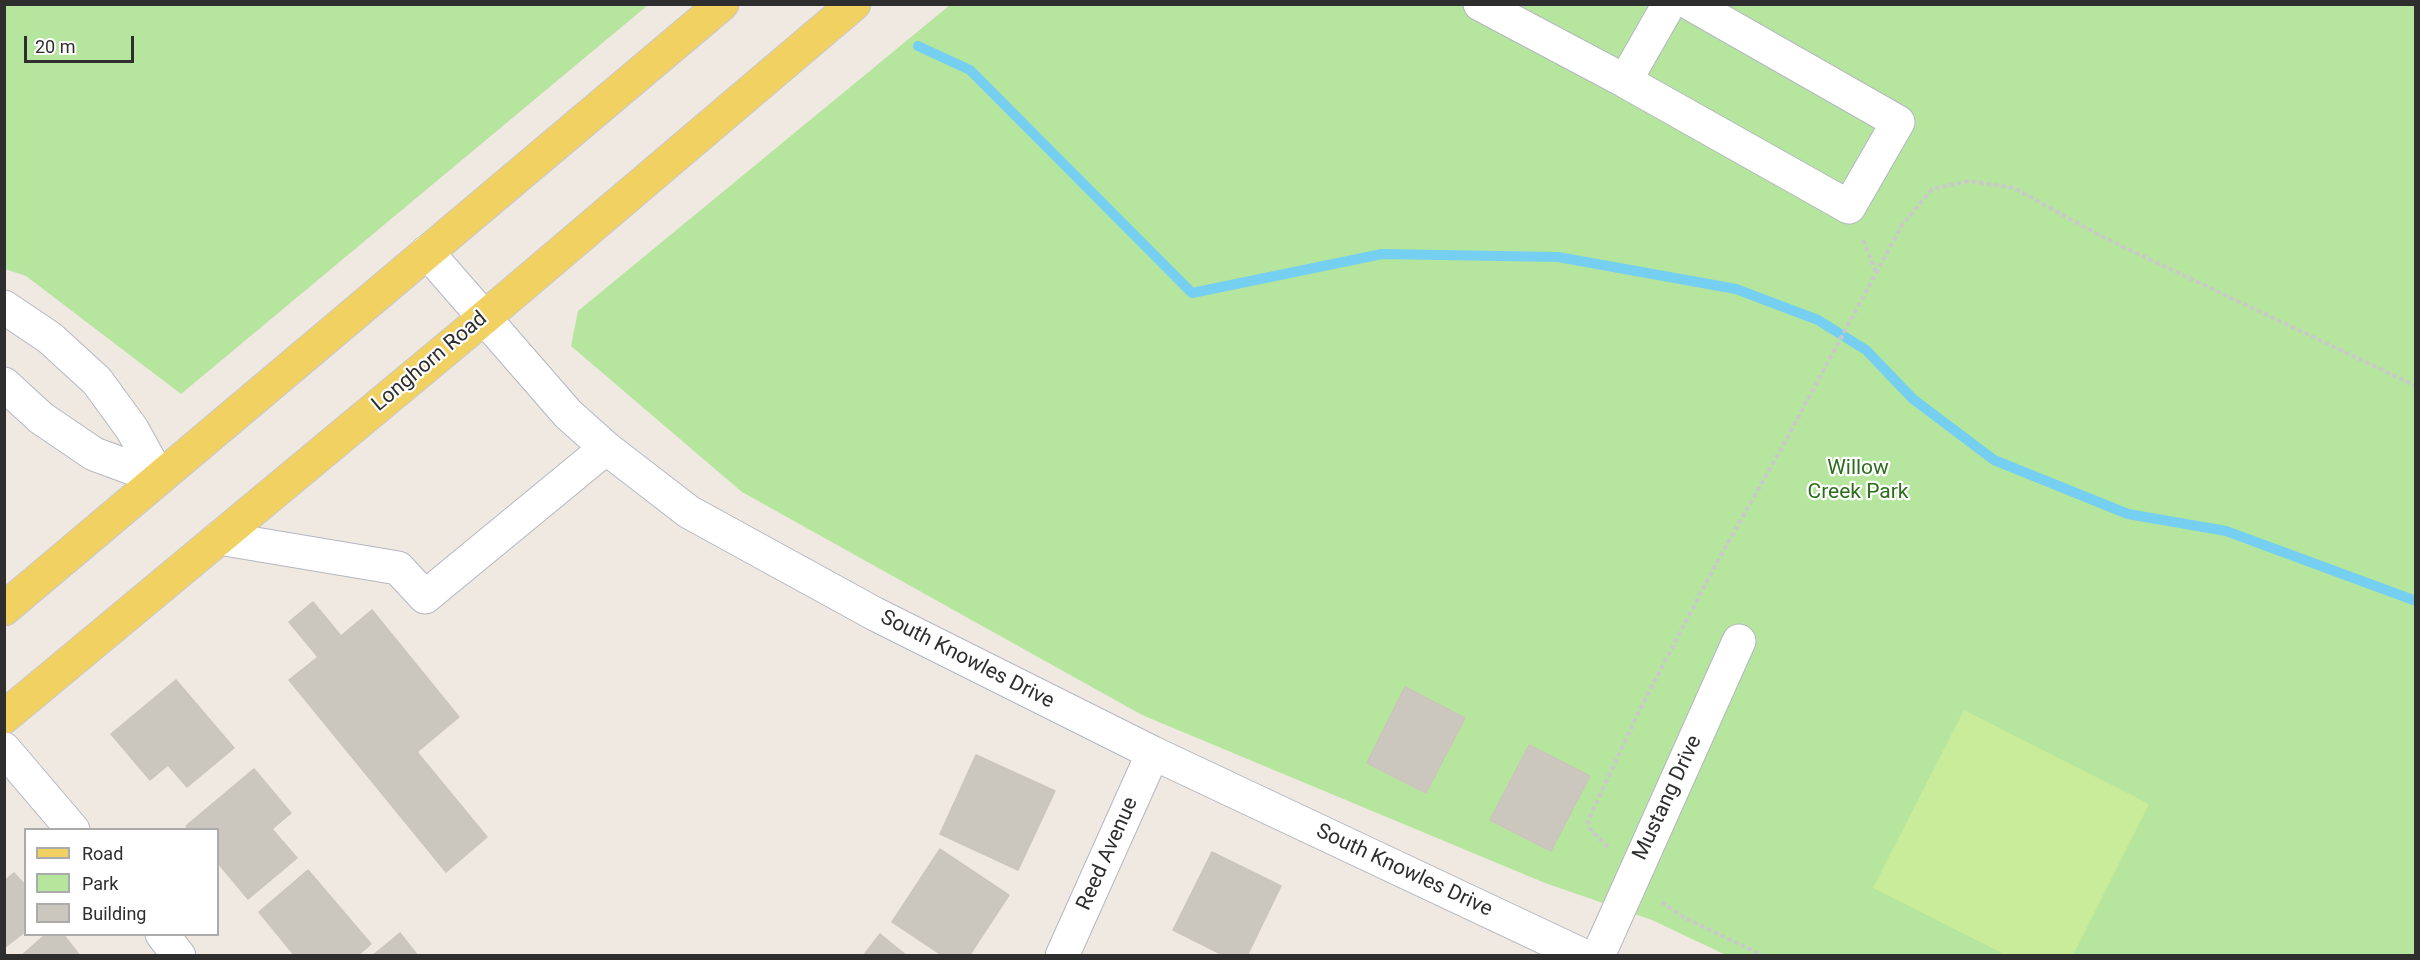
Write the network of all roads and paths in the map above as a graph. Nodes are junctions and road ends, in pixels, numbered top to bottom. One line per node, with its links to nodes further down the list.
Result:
1 (722, 4): 7 (main road)
2 (854, 4): 9 (main road, Longhorn Road)
3 (1480, 4): 6 (street)
4 (1669, 4): 6 (street)
5 (1691, 4): 6 (street)
6 (1625, 81)
7 (427, 252): 9 (street, South Knowles Drive); 14 (main road)
8 (4, 307): 14 (street)
9 (484, 318): 13 (street, South Knowles Drive); 15 (main road, Longhorn Road)
10 (1829, 359): 12 (path)
11 (4, 384): 14 (street)
12 (2415, 386)
13 (606, 448): 15 (street); 20 (street, South Knowles Drive)
14 (159, 478): 16 (main road)
15 (219, 538): 18 (main road, Longhorn Road)
16 (4, 609)
17 (1739, 641): 26 (street, Mustang Drive)
18 (4, 717)
19 (4, 749): 21 (street)
20 (1153, 753): 24 (street, Reed Avenue); 25 (street, South Knowles Drive)
21 (71, 828)
22 (164, 936): 23 (street)
23 (180, 956)
24 (1062, 956)
25 (1584, 956)
26 (1598, 956)

